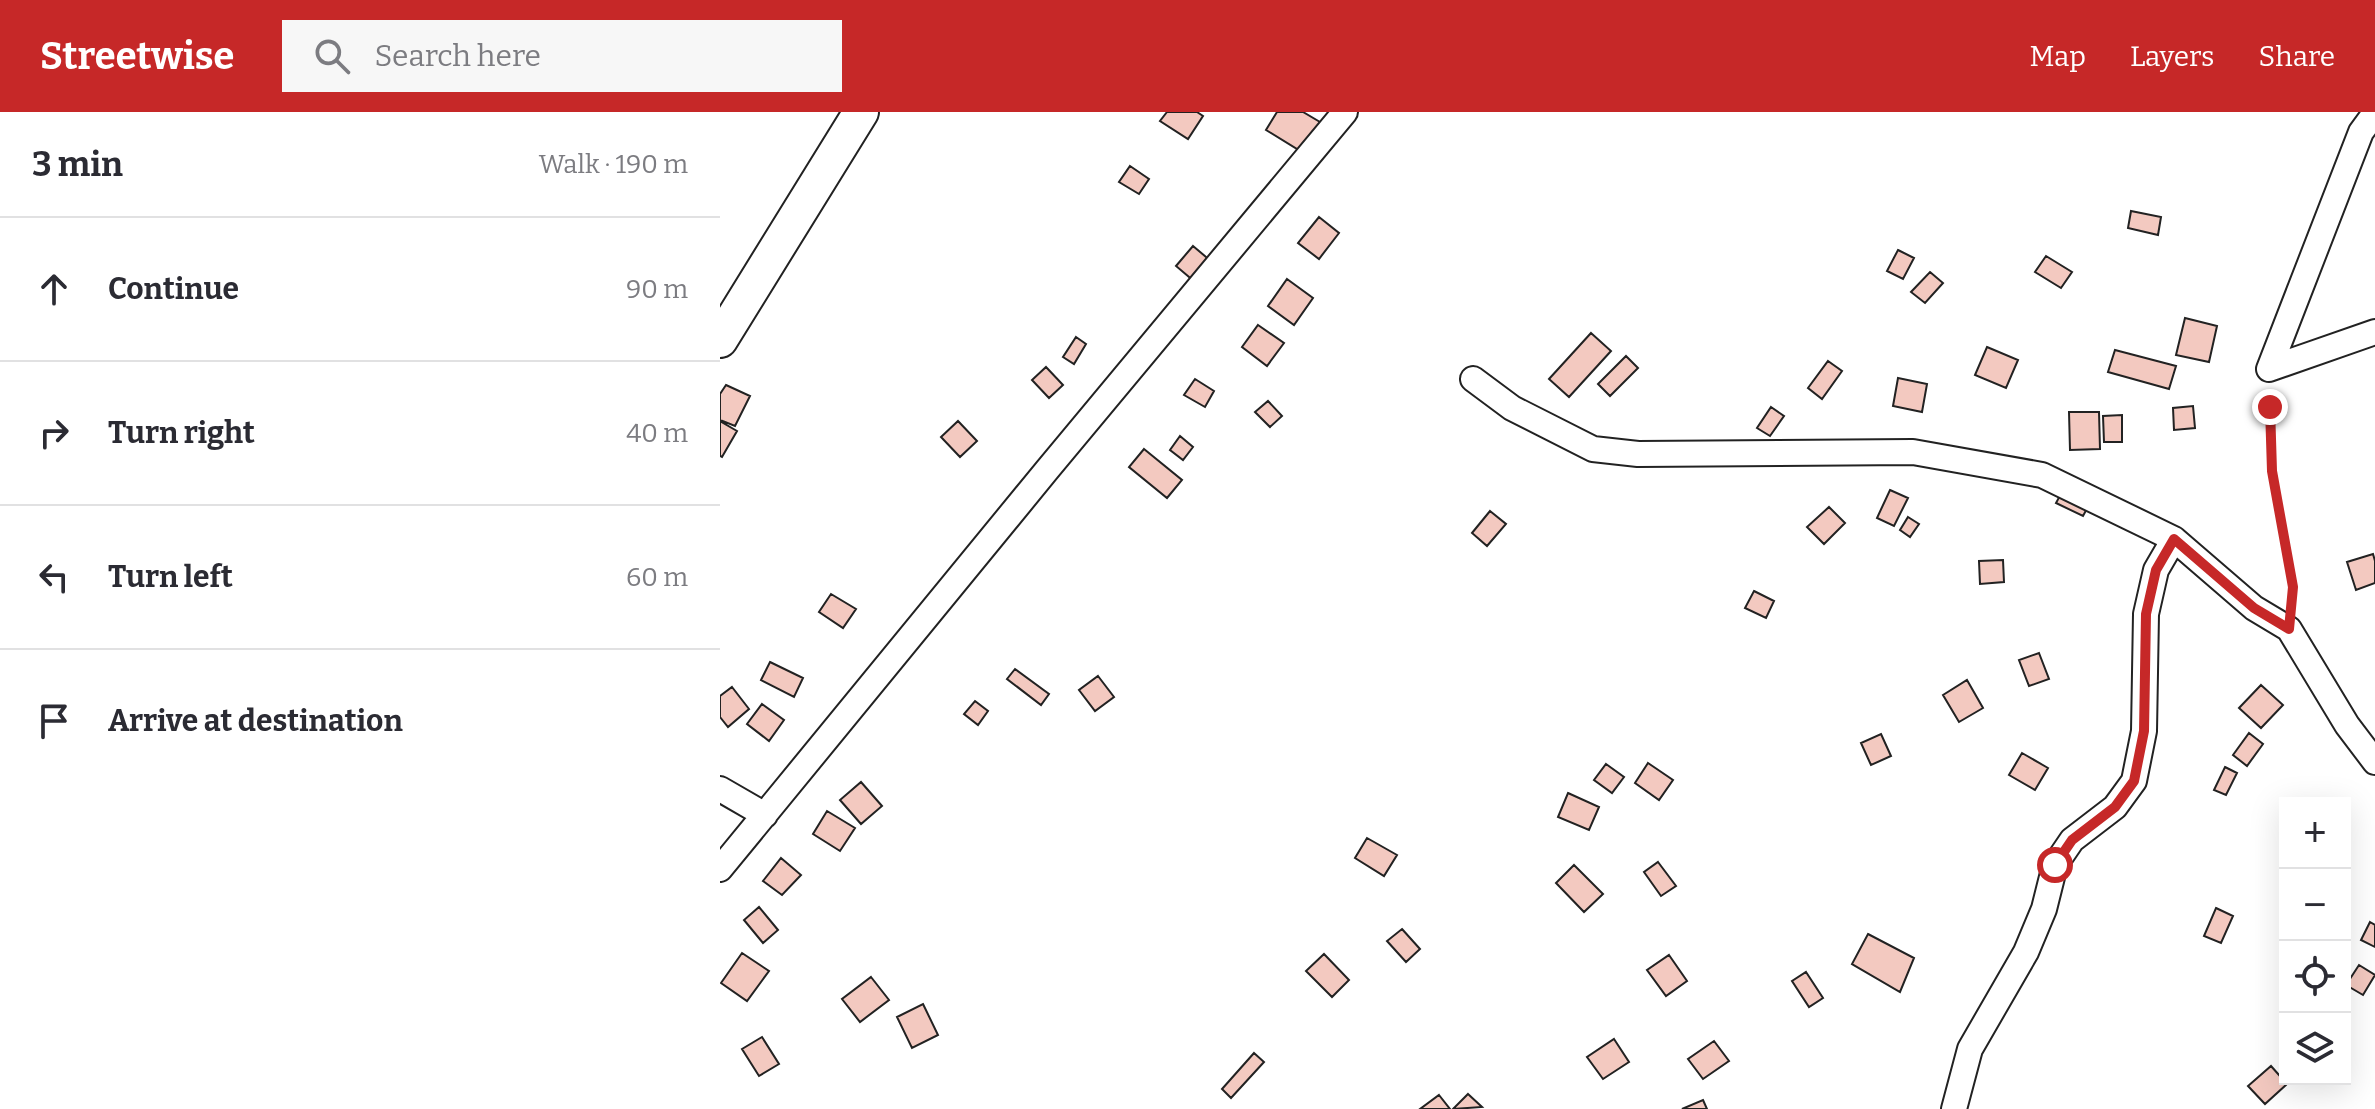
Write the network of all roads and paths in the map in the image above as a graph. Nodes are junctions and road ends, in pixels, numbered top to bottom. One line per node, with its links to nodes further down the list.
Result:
1 (861, 112): 5 (main road)
2 (1345, 112): 12 (street)
3 (2375, 113): 6 (street)
4 (2375, 332): 6 (street)
5 (720, 340)
6 (2269, 369): 9 (path)
7 (1473, 379): 8 (street)
8 (2174, 539): 9 (street); 14 (street)
9 (2289, 629): 10 (street)
10 (2375, 762)
11 (720, 789): 12 (street)
12 (765, 815): 13 (street)
13 (720, 869)
14 (1954, 1109)

